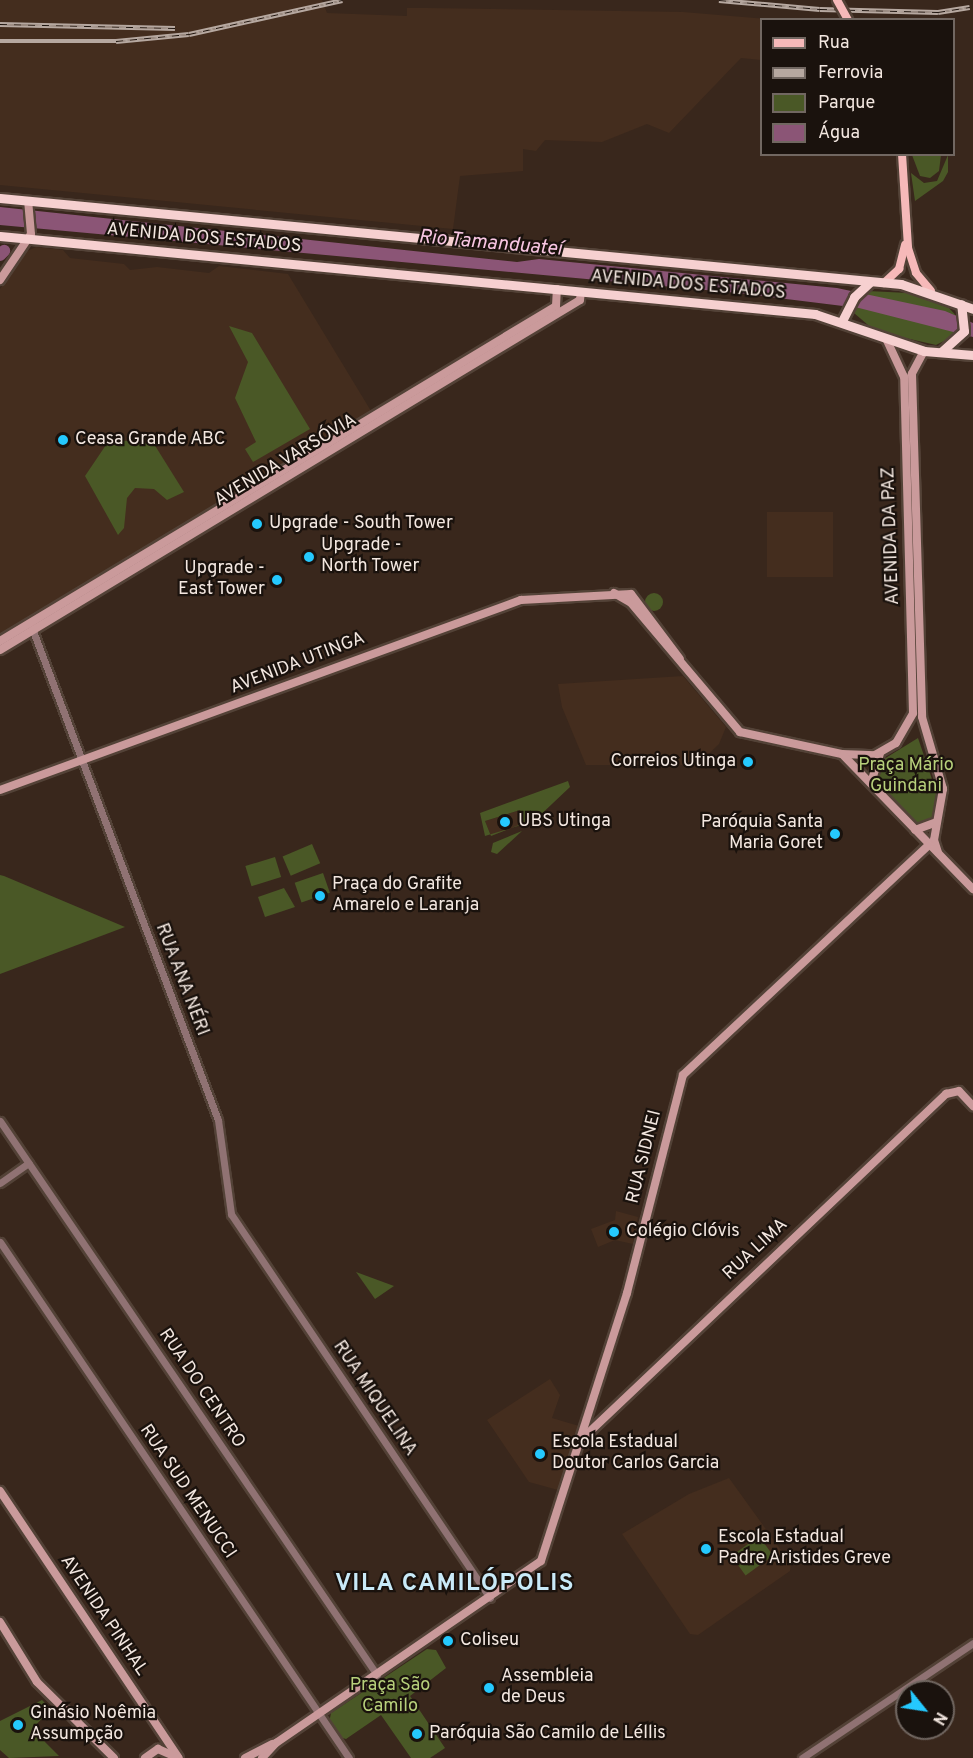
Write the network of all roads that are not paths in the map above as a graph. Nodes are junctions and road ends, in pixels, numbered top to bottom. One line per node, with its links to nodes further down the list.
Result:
1 (837, 0): 2 (main road, bridge)
2 (847, 18)
3 (903, 157): 6 (main road)
4 (0, 198): 5 (highway, AVENIDA DOS ESTADOS)
5 (29, 205): 7 (main road); 10 (highway, AVENIDA DOS ESTADOS)
6 (906, 233): 11 (main road); 13 (main road)
7 (30, 234): 8 (highway, AVENIDA DOS ESTADOS); 9 (main road); 12 (highway, AVENIDA DOS ESTADOS)
8 (0, 236)
9 (0, 280)
10 (870, 282): 11 (highway, AVENIDA DOS ESTADOS); 17 (highway)
11 (884, 282): 13 (highway, AVENIDA DOS ESTADOS)
12 (557, 289): 14 (highway, AVENIDA DOS ESTADOS); 22 (main road, AVENIDA VARSÓVIA)
13 (931, 291): 15 (highway, AVENIDA DOS ESTADOS)
14 (581, 296): 17 (highway, AVENIDA DOS ESTADOS); 22 (main road, AVENIDA VARSÓVIA)
15 (961, 304): 16 (highway, AVENIDA DOS ESTADOS); 20 (highway)
16 (973, 309)
17 (842, 321): 18 (highway, AVENIDA DOS ESTADOS)
18 (887, 341): 19 (highway, AVENIDA DOS ESTADOS); 25 (main road, AVENIDA DA PAZ)
19 (924, 351): 20 (highway, AVENIDA DOS ESTADOS); 26 (main road, AVENIDA DA PAZ)
20 (941, 352): 21 (highway, AVENIDA DOS ESTADOS)
21 (973, 355)
22 (33, 626): 23 (main road, AVENIDA VARSÓVIA); 24 (main road, AVENIDA VARSÓVIA); 29 (street, RUA ANA NÉRI)
23 (0, 641)
24 (0, 650)
25 (905, 733): 26 (main road); 28 (main road)
26 (926, 736): 32 (main road, AVENIDA DA PAZ)
27 (842, 754): 28 (main road, AVENIDA UTINGA); 29 (main road, AVENIDA UTINGA); 30 (main road)
28 (880, 754): 30 (main road)
29 (82, 761): 31 (main road, AVENIDA UTINGA); 41 (street, RUA ANA NÉRI)
30 (871, 783): 33 (main road)
31 (0, 790)
32 (939, 819): 33 (main road); 35 (main road, AVENIDA DA PAZ)
33 (915, 830): 34 (main road)
34 (929, 845): 35 (main road); 43 (main road, RUA SIDNEI)
35 (938, 852): 36 (main road)
36 (973, 889)
37 (973, 1106): 44 (main road, RUA LIMA)
38 (0, 1121): 39 (street, RUA DO CENTRO)
39 (29, 1163): 40 (street); 51 (street, RUA DO CENTRO)
40 (0, 1183)
41 (232, 1216): 48 (street, RUA MIQUELINA)
42 (0, 1242): 52 (street, RUA SUD MENUCCI)
43 (590, 1410): 44 (main road); 45 (main road); 46 (main road, RUA SIDNEI)
44 (601, 1416): 45 (main road, RUA LIMA)
45 (594, 1430): 46 (main road, RUA LIMA)
46 (580, 1441): 48 (main road, RUA SIDNEI)
47 (0, 1491): 56 (main road, AVENIDA PINHAL)
48 (490, 1598): 51 (main road)
49 (0, 1622): 54 (main road)
50 (973, 1643): 59 (street)
51 (376, 1675): 52 (main road)
52 (319, 1714): 53 (main road); 58 (street, RUA SUD MENUCCI)
53 (262, 1755): 57 (main road)
54 (114, 1758)
55 (145, 1758): 56 (main road)
56 (178, 1758)
57 (245, 1758)
58 (349, 1758)
59 (802, 1758)

